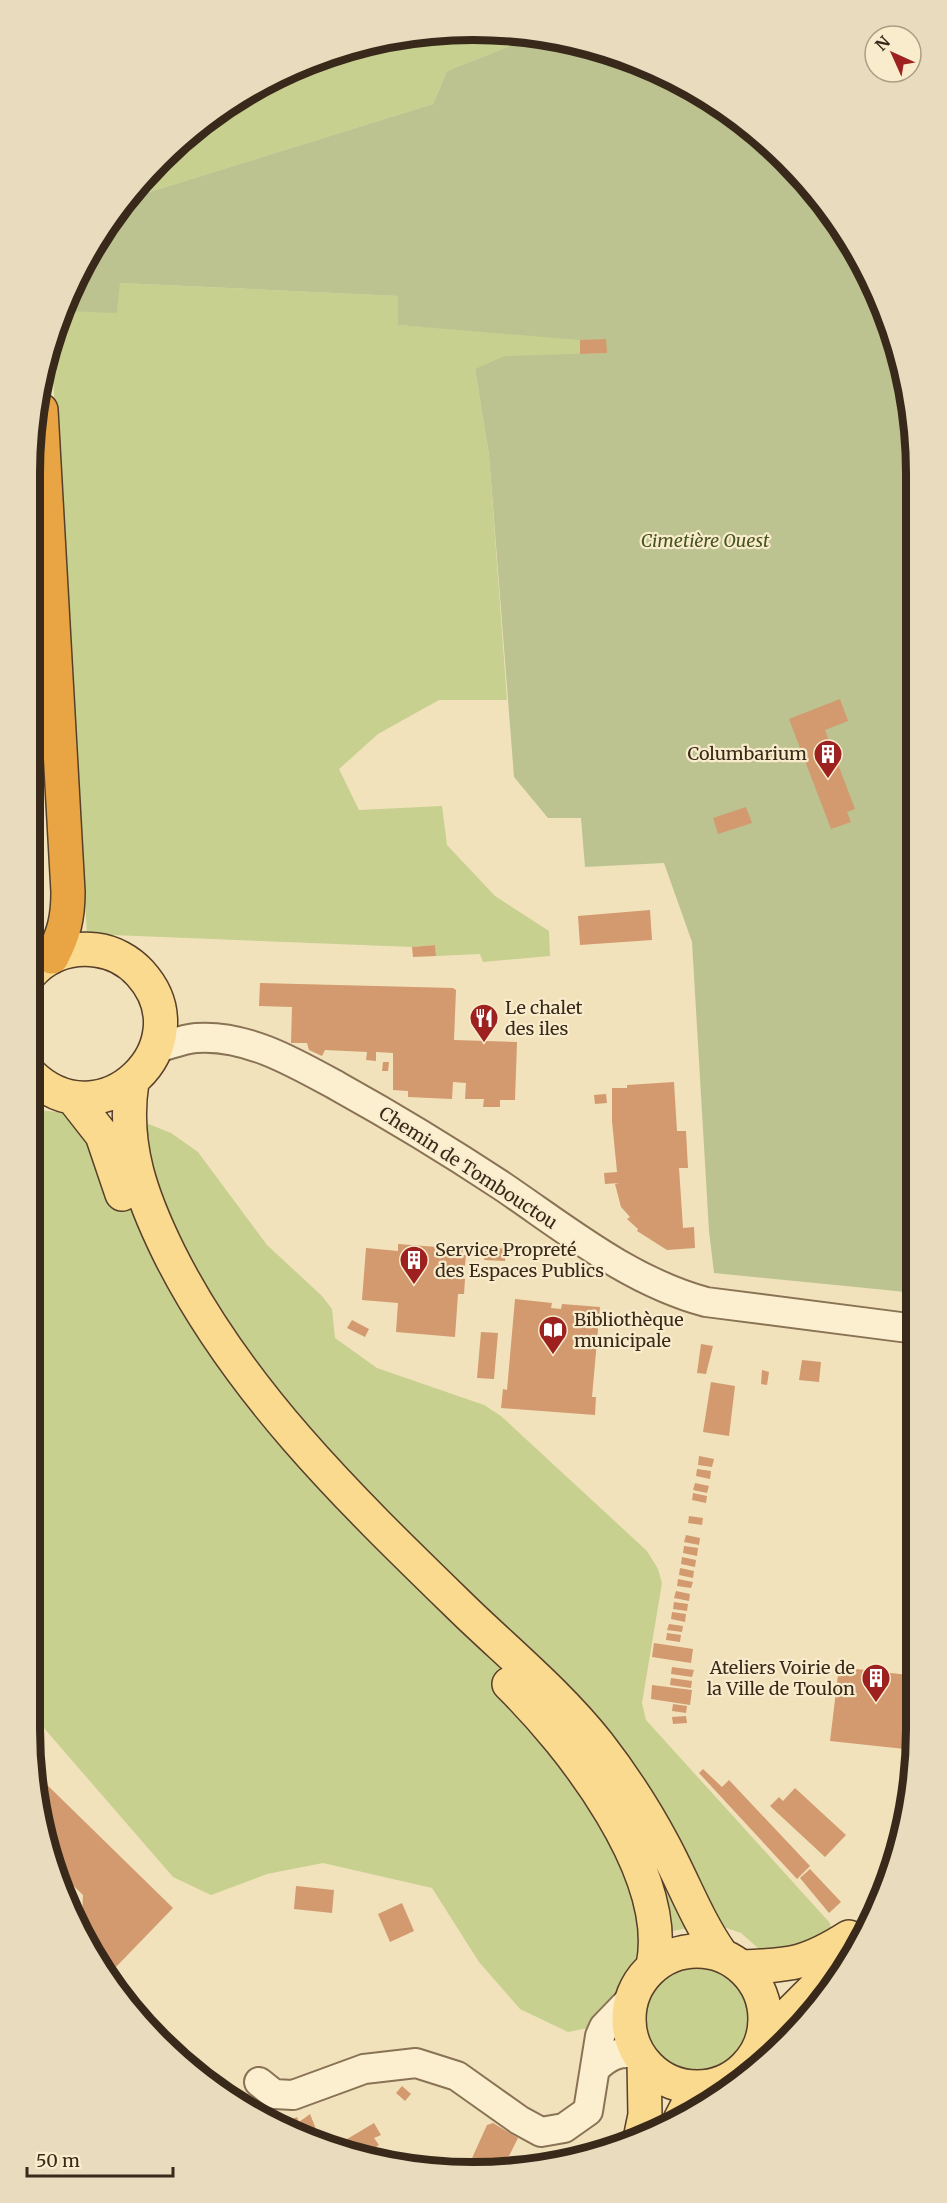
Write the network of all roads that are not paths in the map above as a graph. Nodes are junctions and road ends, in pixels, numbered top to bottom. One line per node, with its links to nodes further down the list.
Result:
1 (42, 439): 2 (highway)
2 (41, 965): 3 (main road)
3 (159, 1011): 4 (street, Chemin de Tombouctou); 5 (main road)
4 (196, 1038): 5 (street, Chemin de Tombouctou); 9 (street, Chemin de Tombouctou)
5 (156, 1048): 7 (main road)
6 (40, 1082): 8 (main road)
7 (132, 1083): 8 (main road); 11 (main road)
8 (73, 1098): 12 (main road)
9 (906, 1328)
10 (856, 1932): 11 (main road)
11 (731, 1961): 12 (main road); 15 (main road)
12 (653, 1966): 14 (main road)
13 (835, 1968): 15 (main road)
14 (631, 1999): 16 (main road); 17 (street)
15 (761, 2042): 18 (main road)
16 (641, 2058): 17 (street); 21 (main road); 23 (main road)
17 (595, 2069): 20 (street)
18 (738, 2073)
19 (735, 2075): 21 (main road)
20 (259, 2082)
21 (697, 2087): 22 (main road)
22 (688, 2105)
23 (642, 2129)

